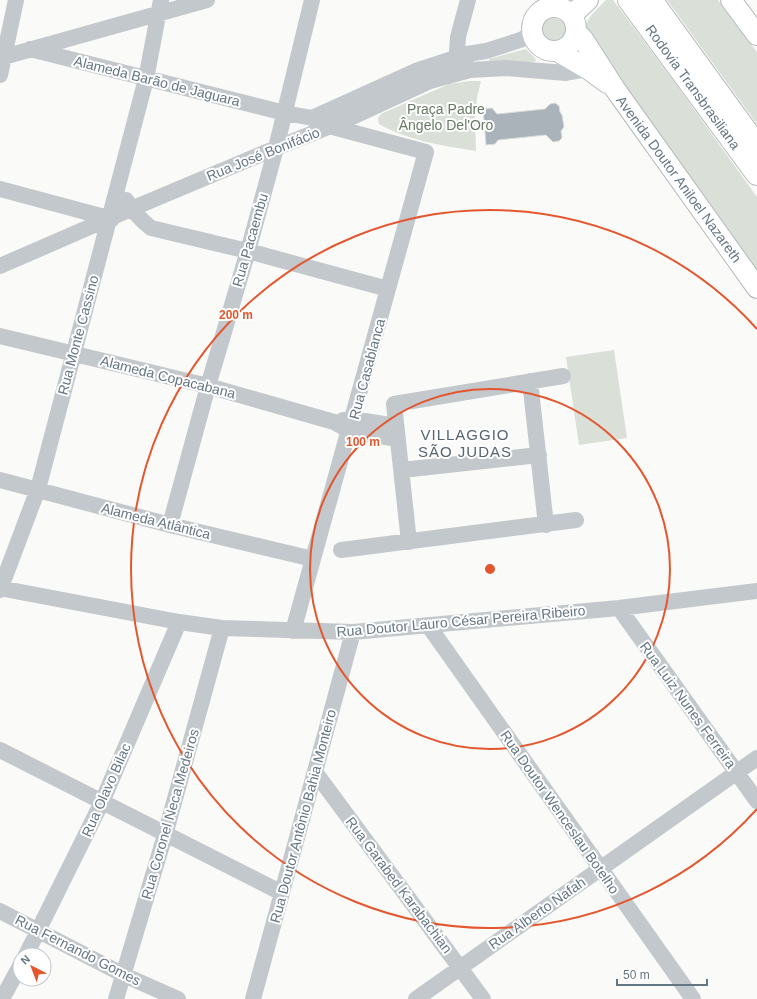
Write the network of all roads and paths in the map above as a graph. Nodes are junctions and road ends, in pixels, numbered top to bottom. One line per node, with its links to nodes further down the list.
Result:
1 (16, 0): 17 (street)
2 (207, 0): 10 (street)
3 (312, 0): 25 (street, Rua Pacaembu)
4 (468, 0): 16 (street)
5 (588, 0): 11 (main road)
6 (629, 0): 30 (highway, Rodovia Transbrasiliana)
7 (651, 0): 28 (highway, Rodovia Transbrasiliana)
8 (731, 0): 13 (main road)
9 (540, 5): 11 (main road); 12 (main road)
10 (160, 7): 14 (street); 22 (street, Rua Monte Cassino)
11 (574, 24): 15 (main road); 23 (main road, Avenida Doutor Aniloel Nazareth)
12 (532, 32): 15 (main road); 16 (street, Rua José Bonifácio)
13 (757, 35)
14 (30, 48): 17 (street); 22 (street, Alameda Barão de Jaguara)
15 (554, 51): 18 (main road, Avenida Doutor Aniloel Nazareth); 20 (street)
16 (460, 56): 19 (street); 25 (street, Rua José Bonifácio)
17 (2, 57): 21 (street)
18 (588, 69): 20 (street, Rua José Bonifácio); 23 (main road, Avenida Doutor Aniloel Nazareth)
19 (470, 70): 20 (street, Rua José Bonifácio); 24 (street, Rua José Bonifácio)
20 (531, 70)
21 (0, 75)
22 (146, 79): 25 (street, Alameda Barão de Jaguara); 31 (street, Rua Monte Cassino)
23 (615, 89): 38 (main road, Avenida Doutor Aniloel Nazareth)
24 (379, 105): 26 (street, Rua José Bonifácio); 27 (street)
25 (285, 113): 29 (street, Rua Pacaembu)
26 (329, 126): 27 (street); 29 (street, Rua José Bonifácio)
27 (373, 138): 39 (street, Rua Casablanca)
28 (757, 146)
29 (276, 148): 33 (street, Rua José Bonifácio); 36 (street, Rua Pacaembu)
30 (757, 174)
31 (118, 182): 33 (street); 34 (street, Rua Monte Cassino)
32 (0, 189): 34 (street)
33 (131, 208): 34 (street, Rua José Bonifácio); 35 (street)
34 (109, 218): 35 (street); 37 (street, Rua José Bonifácio); 41 (street, Rua Monte Cassino)
35 (151, 228): 36 (street)
36 (248, 251): 39 (street); 44 (street, Rua Pacaembu)
37 (0, 266)
38 (757, 288)
39 (388, 289): 45 (street, Rua Casablanca)
40 (0, 336): 41 (street, Alameda Copacabana)
41 (73, 353): 44 (street, Alameda Copacabana); 50 (street, Rua Monte Cassino)
42 (564, 376): 43 (street)
43 (530, 381): 46 (street); 47 (street)
44 (208, 386): 45 (street, Alameda Copacabana); 52 (street, Rua Pacaembu)
45 (351, 425): 46 (street, Alameda Copacabana); 56 (street, Rua Casablanca)
46 (397, 433): 48 (street)
47 (539, 455): 48 (street); 53 (street)
48 (402, 470): 54 (street)
49 (0, 480): 50 (street, Alameda Atlântica)
50 (38, 490): 52 (street, Alameda Atlântica); 57 (street, Rua Monte Cassino)
51 (576, 520): 53 (street)
52 (170, 525): 56 (street, Alameda Atlântica)
53 (546, 525): 54 (street)
54 (409, 542): 55 (street)
55 (341, 550)
56 (313, 559): 63 (street, Rua Casablanca)
57 (0, 589): 60 (street, Rua Doutor Lauro César Pereira Ribeiro)
58 (757, 591): 59 (street, Rua Doutor Lauro César Pereira Ribeiro)
59 (619, 608): 61 (street, Rua Doutor Lauro César Pereira Ribeiro); 68 (street, Rua Luiz Nunes Ferreira)
60 (179, 622): 62 (street, Rua Doutor Lauro César Pereira Ribeiro); 70 (street, Rua Olavo Bilac)
61 (428, 625): 64 (street, Rua Doutor Lauro César Pereira Ribeiro); 72 (street, Rua Doutor Wenceslau Botelho)
62 (222, 628): 63 (street, Rua Doutor Lauro César Pereira Ribeiro); 71 (street, Rua Coronel Neca Medeiros)
63 (293, 631): 64 (street, Rua Doutor Lauro César Pereira Ribeiro)
64 (353, 632): 67 (street, Rua Doutor Antônio Bahia Monteiro)
65 (0, 750): 70 (street)
66 (757, 758): 68 (street, Rua Alberto Nafah)
67 (315, 772): 73 (street, Rua Doutor Antônio Bahia Monteiro); 77 (street, Rua Garabed Karabachian)
68 (736, 772): 69 (street, Rua Luiz Nunes Ferreira); 72 (street, Rua Alberto Nafah)
69 (757, 801)
70 (102, 802): 71 (street); 75 (street, Rua Olavo Bilac)
71 (165, 835): 73 (street); 78 (street, Rua Coronel Neca Medeiros)
72 (601, 869): 77 (street, Rua Alberto Nafah); 86 (street, Rua Doutor Wenceslau Botelho)
73 (282, 893): 83 (street, Rua Doutor Antônio Bahia Monteiro)
74 (0, 911): 75 (street, Rua Fernando Gomes)
75 (39, 931): 76 (street, Rua Olavo Bilac); 78 (street, Rua Fernando Gomes)
76 (30, 947)
77 (460, 968): 84 (street, Rua Alberto Nafah); 85 (street, Rua Garabed Karabachian)
78 (124, 974): 81 (street, Rua Coronel Neca Medeiros); 82 (street, Rua Fernando Gomes)
79 (12, 981): 80 (street)
80 (2, 999)
81 (116, 999)
82 (178, 999)
83 (253, 999)
84 (416, 999)
85 (483, 999)
86 (693, 999)

